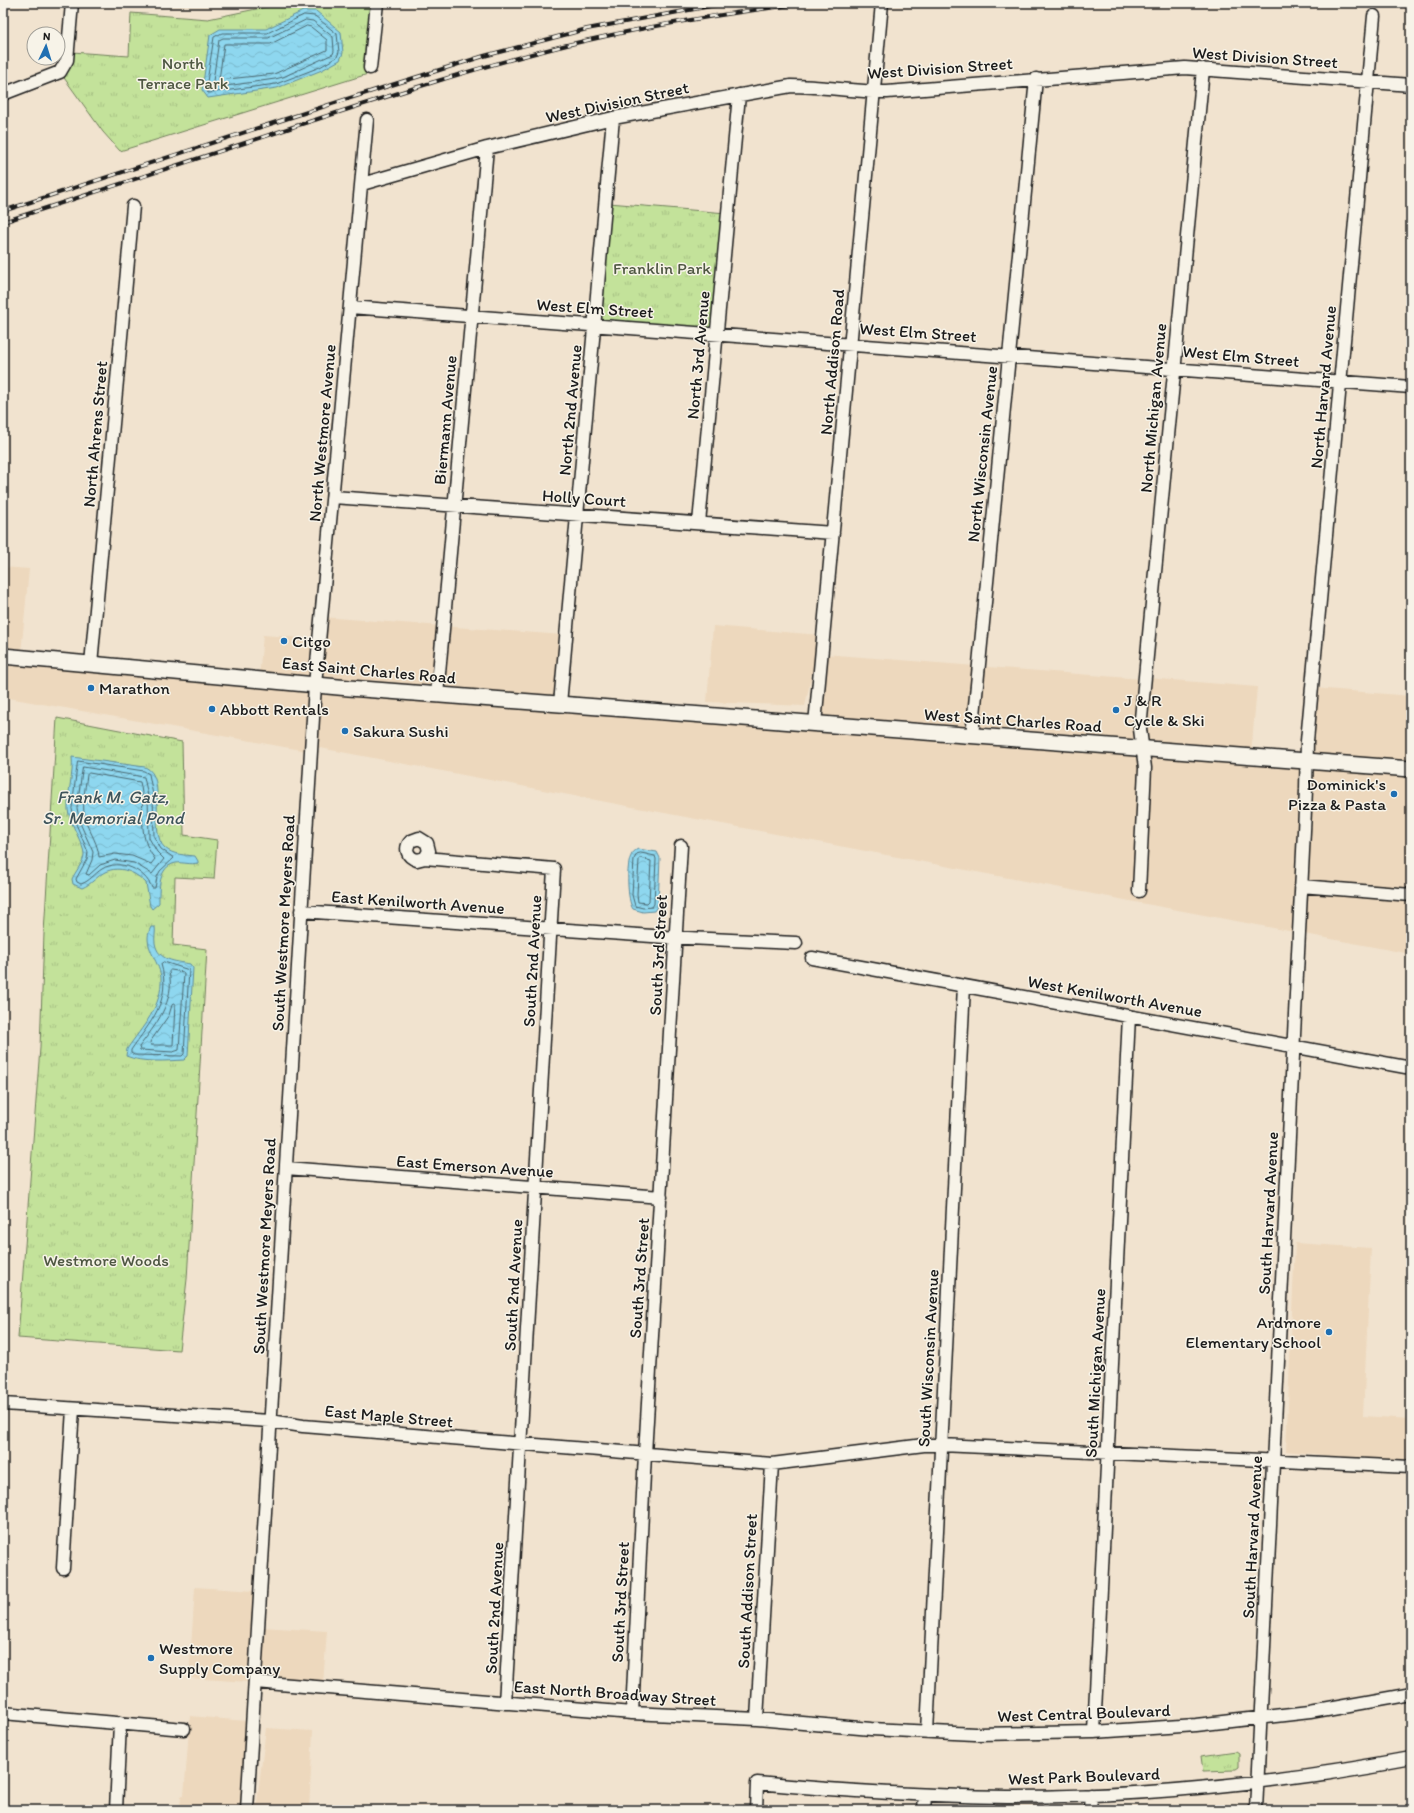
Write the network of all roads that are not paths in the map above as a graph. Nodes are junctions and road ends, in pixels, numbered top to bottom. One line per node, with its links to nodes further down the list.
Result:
1 (72, 3): 11 (street)
2 (882, 3): 10 (street, North Addison Road)
3 (379, 4): 5 (street)
4 (1374, 16): 8 (street, North Harvard Avenue)
5 (370, 68)
6 (1202, 69): 7 (street, West Division Street); 8 (street, West Division Street); 24 (street, North Michigan Avenue)
7 (1036, 79): 10 (street, West Division Street); 23 (street, North Wisconsin Avenue)
8 (1368, 82): 9 (street, West Division Street); 25 (street, North Harvard Avenue)
9 (1411, 85)
10 (874, 92): 12 (street, West Division Street); 22 (street, North Addison Road)
11 (3, 94)
12 (739, 95): 13 (street, West Division Street); 21 (street, North 3rd Avenue)
13 (614, 118): 15 (street, West Division Street); 20 (street, North 2nd Avenue)
14 (367, 120): 16 (street, North Westmore Avenue)
15 (487, 148): 16 (street, West Division Street); 19 (street, Biermann Avenue)
16 (362, 184): 18 (street, North Westmore Avenue)
17 (133, 206): 33 (street, North Ahrens Street)
18 (350, 307): 19 (street, West Elm Street); 27 (street, North Westmore Avenue)
19 (472, 316): 20 (street, West Elm Street); 28 (street, Biermann Avenue)
20 (595, 325): 21 (street, West Elm Street); 29 (street, North 2nd Avenue)
21 (717, 335): 22 (street, West Elm Street); 30 (street, North 3rd Avenue)
22 (851, 344): 23 (street, West Elm Street); 31 (street, North Addison Road)
23 (1009, 356): 24 (street, West Elm Street); 39 (street, North Wisconsin Avenue)
24 (1174, 368): 25 (street, West Elm Street); 40 (street, North Michigan Avenue)
25 (1340, 381): 26 (street, West Elm Street); 41 (street, North Harvard Avenue)
26 (1411, 387)
27 (333, 497): 28 (street, Holly Court); 34 (street, North Westmore Avenue)
28 (454, 506): 29 (street, Holly Court); 35 (street, Biermann Avenue)
29 (577, 514): 30 (street, Holly Court); 36 (street, North 2nd Avenue)
30 (699, 523): 31 (street, Holly Court)
31 (833, 533): 38 (street, North Addison Road)
32 (3, 656): 33 (main road, East Saint Charles Road)
33 (91, 664): 34 (main road, East Saint Charles Road)
34 (315, 685): 35 (main road, East Saint Charles Road); 48 (street, South Westmore Meyers Road)
35 (437, 694): 36 (main road, East Saint Charles Road)
36 (560, 704): 37 (main road, East Saint Charles Road)
37 (731, 717): 38 (main road, West Saint Charles Road)
38 (815, 724): 39 (main road, West Saint Charles Road)
39 (972, 736): 40 (main road, West Saint Charles Road)
40 (1142, 749): 41 (main road, West Saint Charles Road); 46 (street)
41 (1307, 762): 42 (main road, West Saint Charles Road); 45 (street, South Harvard Avenue)
42 (1411, 770)
43 (681, 846): 50 (street, South 3rd Street)
44 (425, 858): 49 (street, South 2nd Avenue)
45 (1301, 886): 47 (street); 55 (street, South Harvard Avenue)
46 (1139, 891)
47 (1411, 895)
48 (301, 911): 49 (street, East Kenilworth Avenue); 57 (street, South Westmore Meyers Road)
49 (550, 929): 50 (street, East Kenilworth Avenue); 58 (street, South 2nd Avenue)
50 (676, 938): 51 (street, East Kenilworth Avenue); 59 (street, South 3rd Street)
51 (796, 943)
52 (812, 958): 53 (street, West Kenilworth Avenue)
53 (964, 986): 54 (street, West Kenilworth Avenue); 64 (street, South Wisconsin Avenue)
54 (1129, 1016): 55 (street, West Kenilworth Avenue); 65 (street, South Michigan Avenue)
55 (1294, 1046): 56 (street, West Kenilworth Avenue); 67 (street, South Harvard Avenue)
56 (1411, 1068)
57 (286, 1168): 58 (street, East Emerson Avenue); 62 (street, South Westmore Meyers Road)
58 (536, 1187): 59 (street, East Emerson Avenue); 63 (street, South 2nd Avenue)
59 (661, 1197): 66 (street, South 3rd Street)
60 (3, 1404): 61 (street, East Maple Street)
61 (73, 1409): 62 (street, East Maple Street); 70 (street)
62 (270, 1421): 63 (street, East Maple Street); 71 (street, South Westmore Meyers Road)
63 (520, 1444): 66 (street, East Maple Street); 73 (street, South 2nd Avenue)
64 (941, 1444): 65 (street, East Maple Street); 68 (street, East Maple Street); 80 (street, South Wisconsin Avenue)
65 (1108, 1453): 67 (street, East Maple Street); 81 (street, South Michigan Avenue)
66 (645, 1454): 68 (street, East Maple Street); 75 (street, South 3rd Street)
67 (1273, 1461): 69 (street, East Maple Street); 76 (street, South Harvard Avenue)
68 (772, 1464): 77 (street, South Addison Street)
69 (1411, 1467)
70 (63, 1568)
71 (255, 1682): 73 (street, East North Broadway Street); 87 (street, South Westmore Meyers Road)
72 (1411, 1694): 76 (street, West Central Boulevard)
73 (505, 1702): 75 (street, East North Broadway Street)
74 (3, 1713): 78 (street)
75 (632, 1713): 77 (street, East North Broadway Street)
76 (1260, 1718): 81 (street, West Central Boulevard); 83 (street, South Harvard Avenue)
77 (757, 1719): 80 (street, West Central Boulevard)
78 (120, 1723): 79 (street); 86 (street)
79 (184, 1729)
80 (927, 1732): 81 (street, West Central Boulevard)
81 (1094, 1732)
82 (1411, 1758): 83 (street, West Park Boulevard)
83 (1258, 1782): 85 (street, West Park Boulevard); 91 (street, South Harvard Avenue)
84 (925, 1795): 85 (street, West Park Boulevard); 88 (street, West Park Boulevard); 89 (street)
85 (1091, 1795): 90 (street)
86 (116, 1810)
87 (247, 1810)
88 (756, 1810)
89 (924, 1810)
90 (1090, 1810)
91 (1256, 1810)

